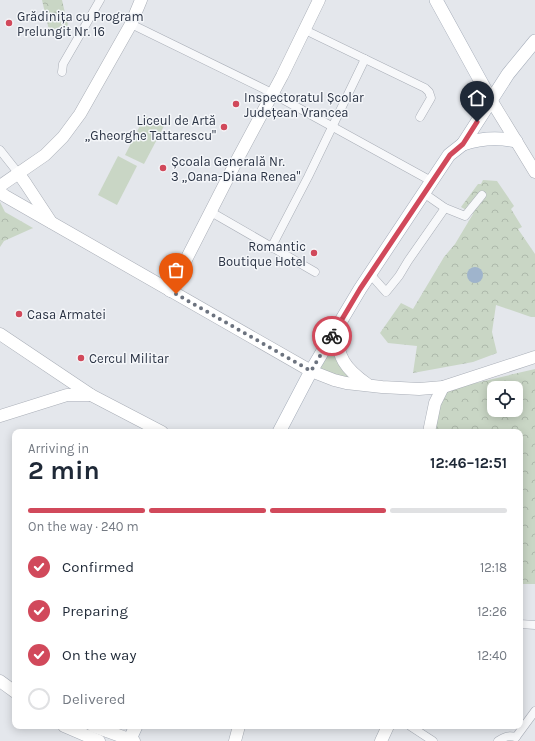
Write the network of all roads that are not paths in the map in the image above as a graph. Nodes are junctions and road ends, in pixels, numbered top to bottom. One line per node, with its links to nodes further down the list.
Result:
1 (100, 0): 9 (street)
2 (141, 0): 5 (street)
3 (319, 0): 6 (street)
4 (436, 0): 11 (main road)
5 (131, 24): 10 (street); 18 (street)
6 (305, 30): 8 (street); 10 (street)
7 (535, 41): 11 (main road)
8 (365, 59): 12 (street); 13 (street)
9 (62, 72)
10 (272, 94): 13 (street); 25 (street)
11 (491, 100): 14 (street); 15 (main road)
12 (420, 117)
13 (332, 127): 19 (street); 27 (street)
14 (516, 141): 15 (main road); 17 (street)
15 (463, 144): 19 (main road)
16 (0, 150): 18 (street)
17 (535, 172)
18 (19, 174): 20 (street); 26 (street)
19 (433, 182): 22 (main road)
20 (0, 186)
21 (0, 192): 26 (street)
22 (425, 194): 24 (street); 29 (main road)
23 (482, 195): 24 (street)
24 (445, 208): 29 (street)
25 (211, 212): 27 (street); 30 (street)
26 (52, 222): 30 (street)
27 (271, 248): 28 (street)
28 (315, 272)
29 (370, 274): 31 (main road)
30 (170, 291): 34 (street)
31 (335, 330): 34 (main road); 35 (street)
32 (0, 334): 37 (street)
33 (535, 357): 36 (street)
34 (311, 371): 35 (street); 40 (main road)
35 (369, 386): 36 (street)
36 (443, 387): 41 (street)
37 (91, 395): 38 (street); 39 (street)
38 (0, 416)
39 (156, 429)
40 (281, 429)
41 (430, 429)
42 (523, 624): 43 (street)
43 (535, 625)
44 (0, 681): 45 (street)
45 (12, 690)
46 (535, 711): 53 (street)
47 (71, 729): 55 (street)
48 (101, 729): 54 (street)
49 (135, 729): 54 (main road)
50 (238, 729): 56 (street)
51 (387, 729): 57 (street)
52 (415, 729): 58 (street)
53 (517, 739): 59 (street)
54 (131, 740)
55 (99, 741)
56 (235, 741)
57 (381, 741)
58 (433, 741)
59 (498, 741)

